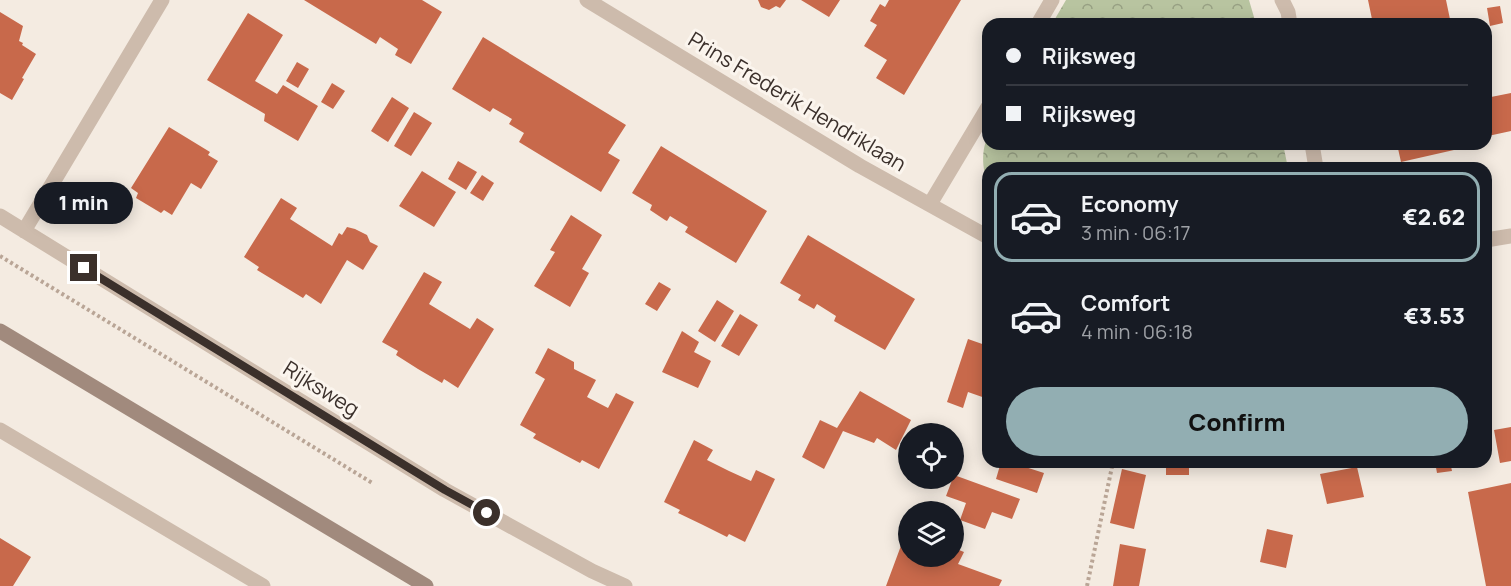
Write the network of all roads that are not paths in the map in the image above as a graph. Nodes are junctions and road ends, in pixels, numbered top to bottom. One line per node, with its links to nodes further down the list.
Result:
1 (162, 0): 10 (street)
2 (587, 0): 8 (street, Prins Frederik Hendriklaan)
3 (1052, 0): 5 (street)
4 (1282, 0): 6 (street)
5 (1042, 18)
6 (1289, 18)
7 (982, 117): 8 (street)
8 (930, 204): 11 (street, Prins Frederik Hendriklaan)
9 (0, 216): 10 (street, Rijksweg)
10 (24, 231): 18 (street, Rijksweg)
11 (982, 234)
12 (1511, 236): 13 (street)
13 (1492, 239)
14 (0, 331): 17 (main road)
15 (0, 430): 16 (street)
16 (263, 586)
17 (426, 586)
18 (625, 586)

